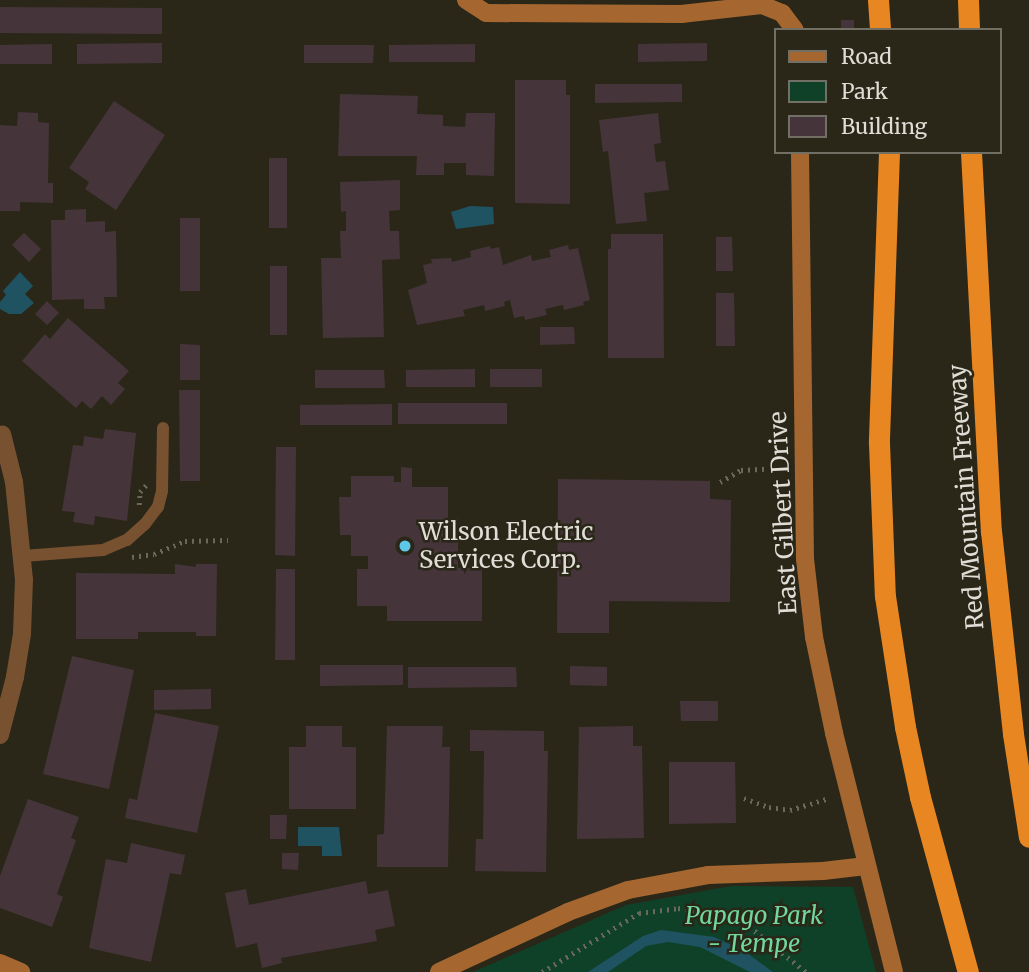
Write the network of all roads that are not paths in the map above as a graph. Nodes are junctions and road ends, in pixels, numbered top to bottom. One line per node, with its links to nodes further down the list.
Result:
1 (466, 0): 4 (street)
2 (878, 0): 5 (highway)
3 (968, 0): 6 (highway)
4 (793, 28)
5 (880, 28)
6 (969, 28)
7 (800, 154): 15 (street, East Gilbert Drive)
8 (890, 154): 20 (highway)
9 (971, 154): 14 (highway, Red Mountain Freeway)
10 (163, 428): 12 (lane)
11 (2, 435): 12 (street)
12 (23, 556): 13 (street)
13 (0, 735)
14 (1029, 837)
15 (866, 866): 18 (street); 19 (street, East Gilbert Drive)
16 (0, 963): 17 (street)
17 (21, 972)
18 (439, 972)
19 (894, 972)
20 (968, 972)

